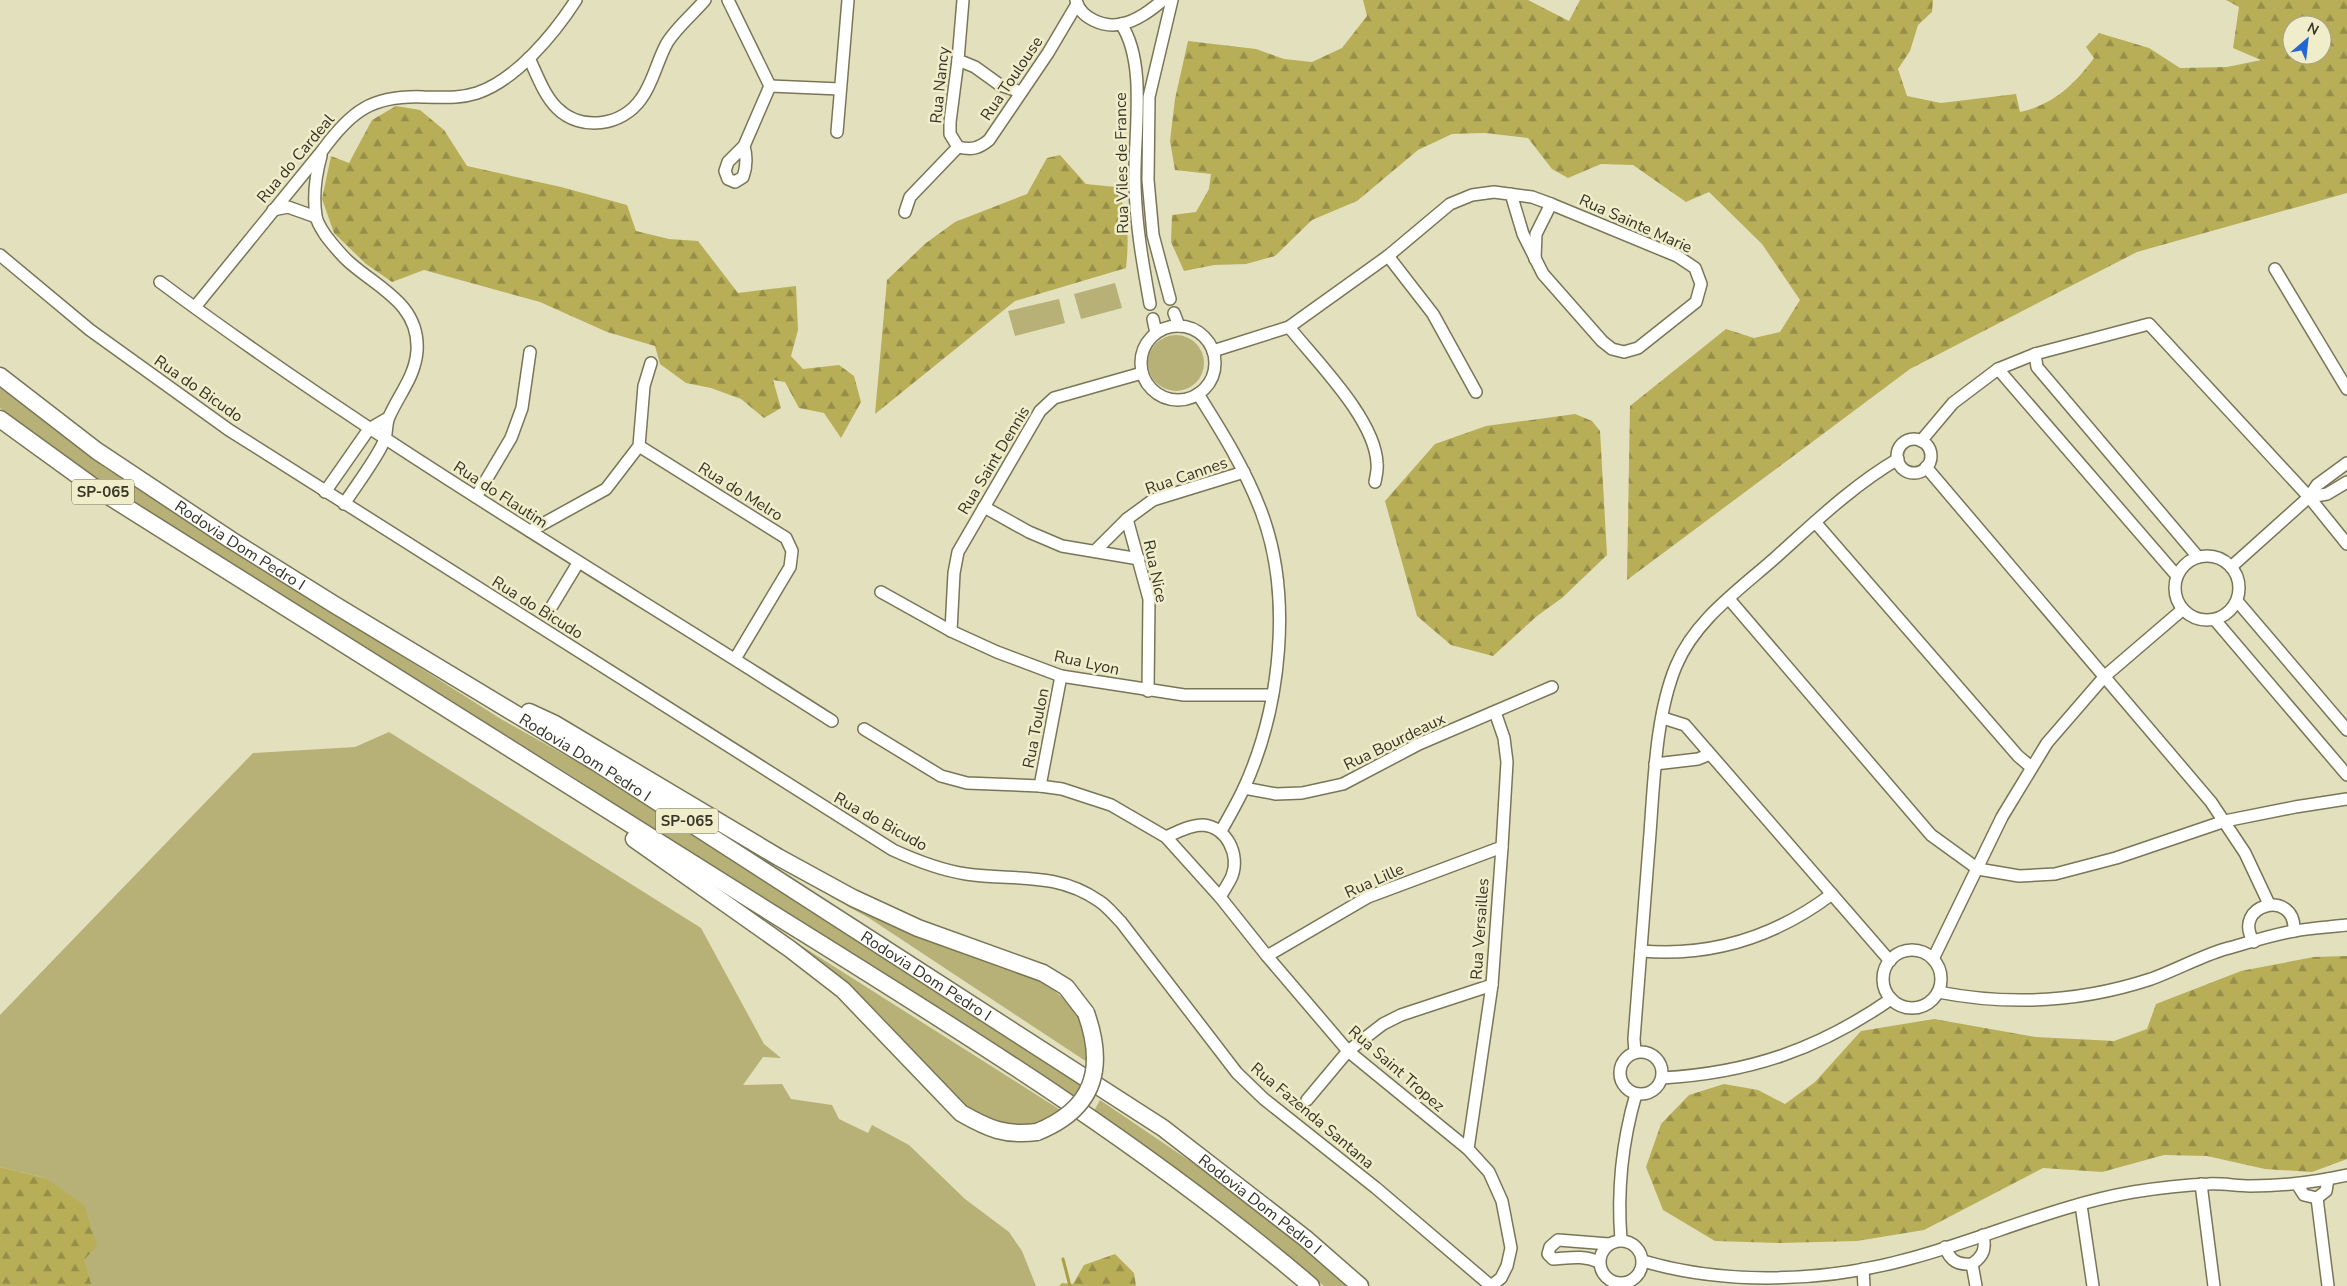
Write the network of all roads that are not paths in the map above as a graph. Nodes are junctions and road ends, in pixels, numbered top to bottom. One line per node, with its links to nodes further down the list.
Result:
1 (705, 0): 10 (street)
2 (728, 0): 12 (street)
3 (848, 0): 13 (street)
4 (963, 0): 11 (street, Rua Nancy)
5 (1162, 0): 9 (street)
6 (1172, 0): 29 (street, Rua Viles de France)
7 (576, 2): 10 (street, Rua do Cardeal)
8 (1077, 2): 9 (street); 14 (street, Rua Toulouse)
9 (1121, 24): 30 (street, Rua Viles de France)
10 (529, 58): 18 (street, Rua do Cardeal)
11 (958, 60): 14 (street); 17 (street, Rua Nancy)
12 (770, 86): 13 (street); 16 (street)
13 (840, 89): 15 (street)
14 (1021, 92): 17 (street, Rua Toulouse)
15 (837, 132)
16 (744, 146)
17 (958, 147): 22 (street)
18 (322, 152): 21 (street, Rua do Cardeal); 23 (street)
19 (1510, 194): 20 (street, Rua Sainte Marie); 25 (street, Rua Sainte Marie); 26 (street, Rua Sainte Marie)
20 (1551, 204): 26 (street); 26 (street, Rua Sainte Marie)
21 (273, 210): 23 (street); 31 (street, Rua do Cardeal)
22 (905, 212)
23 (316, 217): 47 (street)
24 (0, 255): 59 (street, Rua do Bicudo)
25 (1388, 256): 35 (street, Rua Sainte Marie); 45 (street)
26 (1535, 260)
27 (2275, 269): 44 (street)
28 (160, 282): 31 (street, Rua do Flautim)
29 (1170, 299)
30 (1150, 304)
31 (194, 307): 49 (street, Rua do Flautim)
32 (1174, 313): 34 (street)
33 (1153, 319): 36 (street)
34 (1179, 326): 36 (street); 37 (street)
35 (1290, 327): 37 (street, Rua Sainte Marie); 57 (street)
36 (1156, 333): 42 (street)
37 (1213, 351): 46 (street)
38 (530, 352): 60 (street)
39 (2035, 354): 41 (street); 61 (street); 69 (street)
40 (651, 363): 52 (street)
41 (1998, 369): 51 (street); 73 (street)
42 (1142, 373): 46 (street); 63 (street, Rua Saint Dennis)
43 (0, 376): 82 (highway, Rodovia Dom Pedro I / SP-065)
44 (2347, 389)
45 (1476, 392)
46 (1198, 394): 56 (street)
47 (388, 418): 49 (street); 50 (street)
48 (0, 419): 93 (highway, Rodovia Dom Pedro I / SP-065)
49 (370, 429): 50 (street, Rua do Flautim); 59 (street)
50 (385, 439): 60 (street, Rua do Flautim); 62 (street)
51 (1921, 441): 53 (street); 55 (street)
52 (639, 446): 66 (street); 81 (street, Rua do Melro)
53 (1898, 459): 55 (street); 65 (street)
54 (2347, 463): 61 (street)
55 (1926, 467): 84 (street)
56 (1244, 472): 64 (street, Rua Cannes); 87 (street)
57 (1376, 482)
58 (2347, 482): 61 (street)
59 (325, 492): 62 (street, Rua do Bicudo)
60 (476, 497): 66 (street, Rua do Flautim)
61 (2309, 497): 67 (street); 72 (street)
62 (344, 504): 108 (street, Rua do Bicudo)
63 (984, 507): 68 (street); 80 (street, Rua Saint Dennis)
64 (1127, 519): 68 (street, Rua Cannes); 70 (street, Rua Nice)
65 (1815, 522): 75 (street); 96 (street)
66 (530, 531): 71 (street, Rua do Flautim)
67 (2347, 544)
68 (1095, 551): 70 (street)
69 (2198, 557): 72 (street); 73 (street)
70 (1139, 559): 86 (street, Rua Nice)
71 (578, 563): 77 (street); 81 (street, Rua do Flautim)
72 (2231, 567): 76 (street)
73 (2177, 576): 78 (street)
74 (881, 592): 80 (street, Rua Lyon)
75 (1729, 599): 89 (street); 105 (street)
76 (2237, 601): 79 (street); 92 (street)
77 (552, 606)
78 (2182, 610): 79 (street); 84 (street)
79 (2215, 620): 97 (street)
80 (951, 631): 83 (street, Rua Lyon)
81 (735, 659): 90 (street, Rua do Flautim)
82 (430, 663): 93 (highway, bridge); 143 (highway, Rodovia Dom Pedro I / SP-065)
83 (1061, 676): 86 (street, Rua Lyon); 98 (street, Rua Toulon)
84 (2105, 676): 96 (street); 101 (street)
85 (1552, 687): 88 (street, Rua Bourdeaux)
86 (1148, 691): 87 (street, Rua Lyon)
87 (1272, 696): 99 (street)
88 (1494, 712): 99 (street, Rua Bourdeaux); 104 (street, Rua Versailles)
89 (1663, 718): 94 (street); 95 (street)
90 (832, 721)
91 (864, 730): 98 (street, Rua Saint Tropez)
92 (2347, 730)
93 (498, 742): 142 (highway, Rodovia Dom Pedro I / SP-065)
94 (1710, 754): 95 (street); 106 (street)
95 (1655, 764): 113 (street)
96 (2031, 767): 105 (street)
97 (2347, 776)
98 (1040, 786): 103 (street, Rua Saint Tropez)
99 (1244, 788): 102 (street)
100 (2347, 799): 101 (street)
101 (2225, 821): 105 (street); 109 (street)
102 (1221, 831): 103 (street); 107 (street)
103 (1166, 837): 107 (street, Rua Saint Tropez)
104 (1502, 847): 114 (street, Rua Lille); 117 (street, Rua Versailles)
105 (1978, 869): 115 (street)
106 (1832, 894): 113 (street); 116 (street)
107 (1220, 897): 114 (street, Rua Saint Tropez)
108 (1099, 901): 144 (street, Rua Fazenda Santana)
109 (2269, 904): 111 (street); 112 (street)
110 (2347, 925): 111 (street)
111 (2294, 931): 112 (street)
112 (2254, 942): 118 (street)
113 (1641, 951): 121 (street)
114 (1267, 956): 120 (street, Rua Saint Tropez)
115 (1933, 959): 116 (street); 118 (street)
116 (1890, 961): 119 (street)
117 (1492, 985): 120 (street); 125 (street, Rua Versailles)
118 (1938, 992): 119 (street)
119 (1891, 999): 122 (street)
120 (1348, 1051): 124 (street); 125 (street, Rua Saint Tropez)
121 (1635, 1052): 122 (street); 123 (street)
122 (1662, 1078): 123 (street)
123 (1636, 1094): 133 (street)
124 (1307, 1100)
125 (1468, 1150): 144 (street, Rua Saint Tropez)
126 (2347, 1174): 127 (street)
127 (2328, 1179): 129 (street); 130 (street)
128 (2201, 1184): 129 (street); 131 (street); 148 (street)
129 (2297, 1184): 130 (street)
130 (2317, 1198): 149 (street)
131 (2081, 1205): 132 (street); 147 (street)
132 (1983, 1235): 135 (street); 138 (street)
133 (1621, 1240): 134 (street); 136 (street)
134 (1609, 1244): 137 (street); 137 (street)
135 (1945, 1247): 138 (street); 139 (street)
136 (1643, 1261): 140 (street); 141 (street)
137 (1600, 1262): 141 (street)
138 (1972, 1264): 146 (street)
139 (1863, 1269): 140 (street); 145 (street)
140 (1746, 1281)
141 (1622, 1285)
142 (1312, 1286)
143 (1360, 1286)
144 (1491, 1286)
145 (1864, 1286)
146 (1976, 1286)
147 (2093, 1286)
148 (2214, 1286)
149 (2328, 1286)

